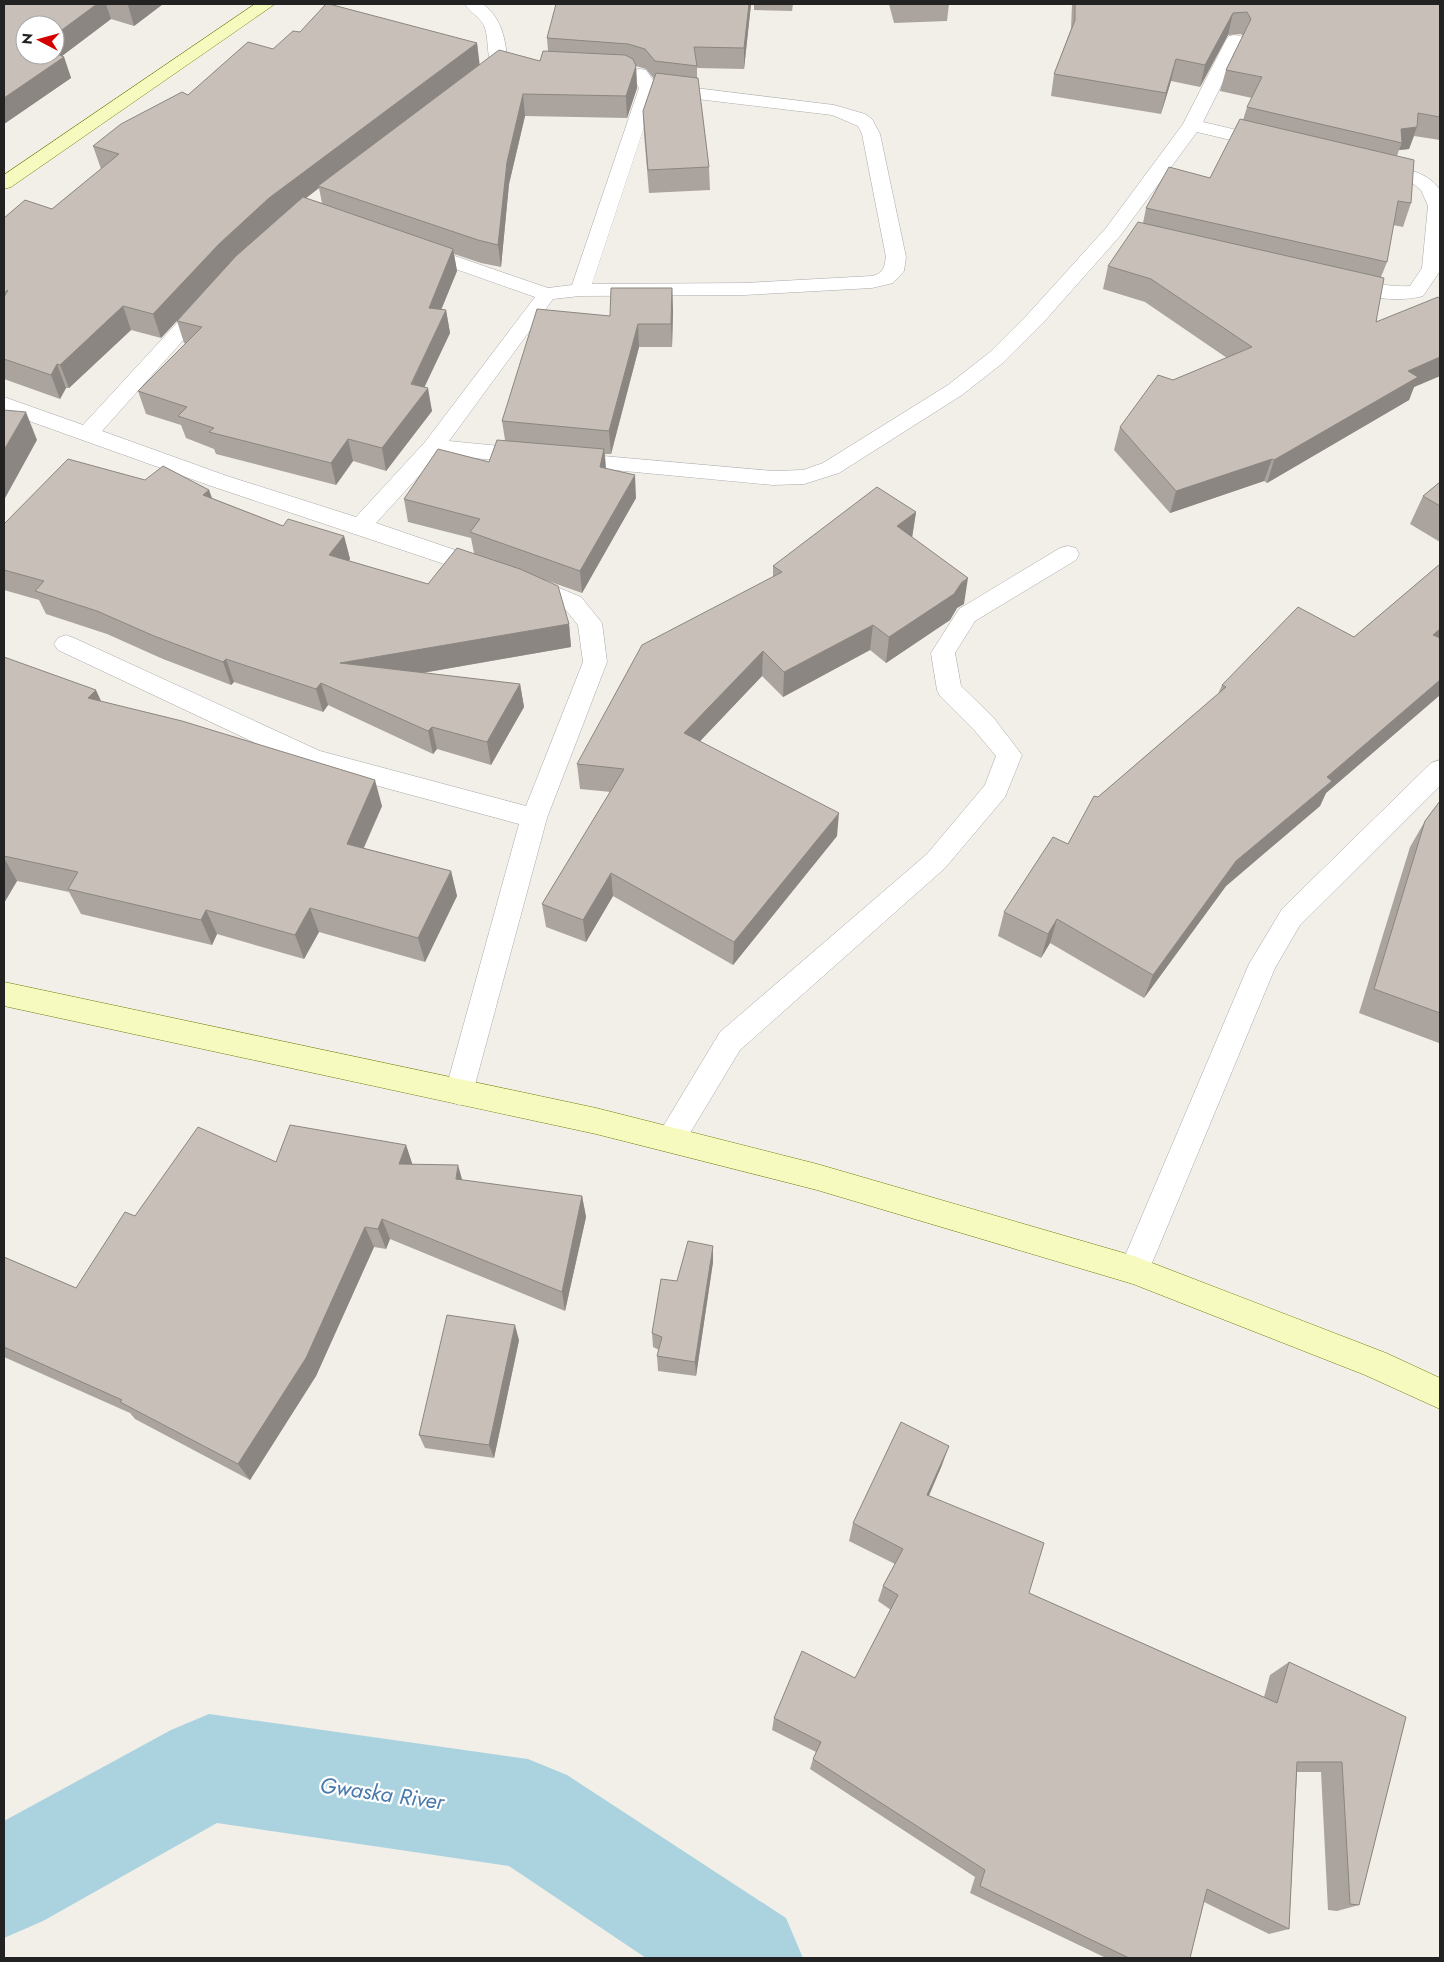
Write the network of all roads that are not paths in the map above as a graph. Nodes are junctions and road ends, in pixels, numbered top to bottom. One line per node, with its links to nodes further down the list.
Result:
1 (266, 4): 10 (street)
2 (473, 4): 4 (street)
3 (1235, 40): 7 (street)
4 (500, 67)
5 (620, 70): 6 (street)
6 (648, 88): 14 (street); 14 (street)
7 (1192, 125): 8 (street); 18 (street)
8 (1285, 147)
9 (1360, 165): 12 (street)
10 (4, 183)
11 (398, 242): 15 (street)
12 (1326, 282)
13 (221, 288): 17 (street)
14 (580, 290): 15 (street)
15 (547, 294): 18 (street)
16 (4, 404): 17 (street)
17 (88, 433): 19 (street)
18 (433, 448): 19 (street)
19 (360, 526): 23 (street)
20 (1068, 554): 26 (street)
21 (66, 644): 23 (street)
22 (1440, 770): 27 (street)
23 (534, 818): 25 (street)
24 (4, 994): 25 (street)
25 (459, 1092): 26 (street)
26 (671, 1139): 27 (street)
27 (1134, 1270): 28 (street)
28 (1440, 1394)

